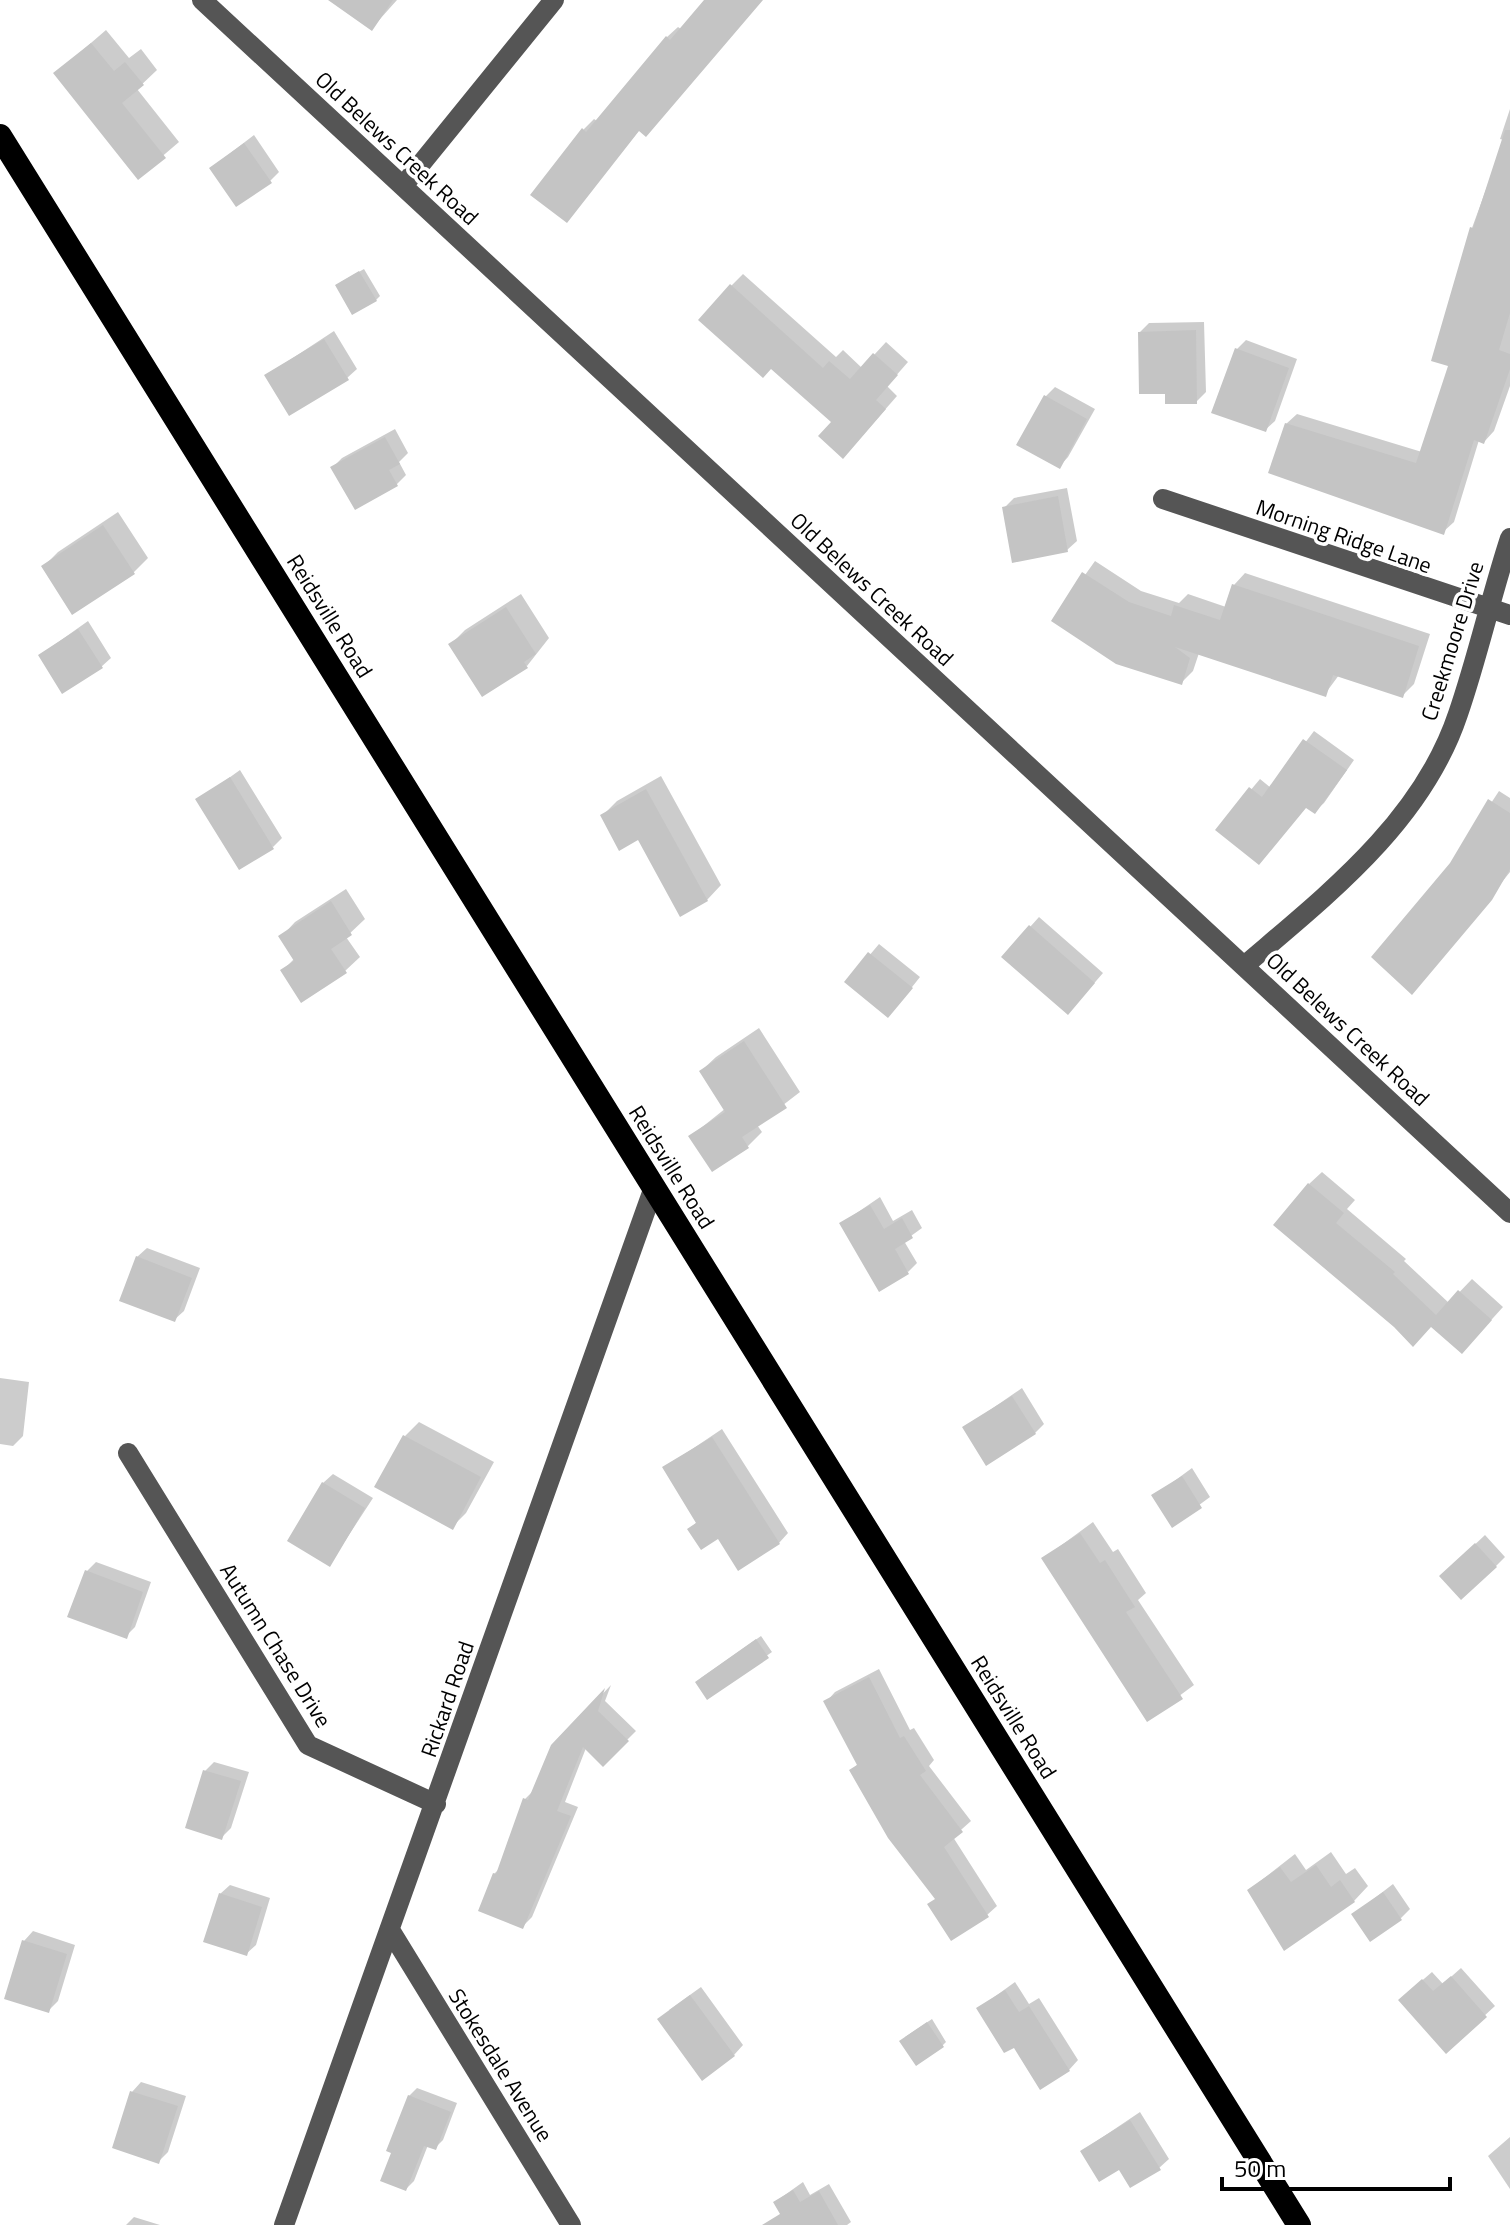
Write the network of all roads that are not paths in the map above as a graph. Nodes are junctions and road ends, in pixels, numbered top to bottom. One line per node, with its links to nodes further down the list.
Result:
1 (202, 0): 4 (street, Old Belews Creek Road)
2 (554, 0): 4 (street)
3 (0, 136): 10 (highway, Reidsville Road)
4 (403, 186): 9 (street, Old Belews Creek Road)
5 (1163, 499): 7 (street, Morning Ridge Lane)
6 (1510, 538): 7 (street, Creekmoore Drive)
7 (1486, 610): 8 (street, Morning Ridge Lane); 9 (street, Creekmoore Drive)
8 (1510, 615)
9 (1244, 966): 11 (street, Old Belews Creek Road)
10 (654, 1187): 13 (street, Rickard Road); 17 (highway, Reidsville Road)
11 (1510, 1213)
12 (128, 1453): 13 (street, Autumn Chase Drive)
13 (436, 1804): 14 (street, Rickard Road)
14 (390, 1930): 15 (street, Rickard Road); 16 (street, Stokesdale Avenue)
15 (284, 2225)
16 (571, 2225)
17 (1299, 2225)

